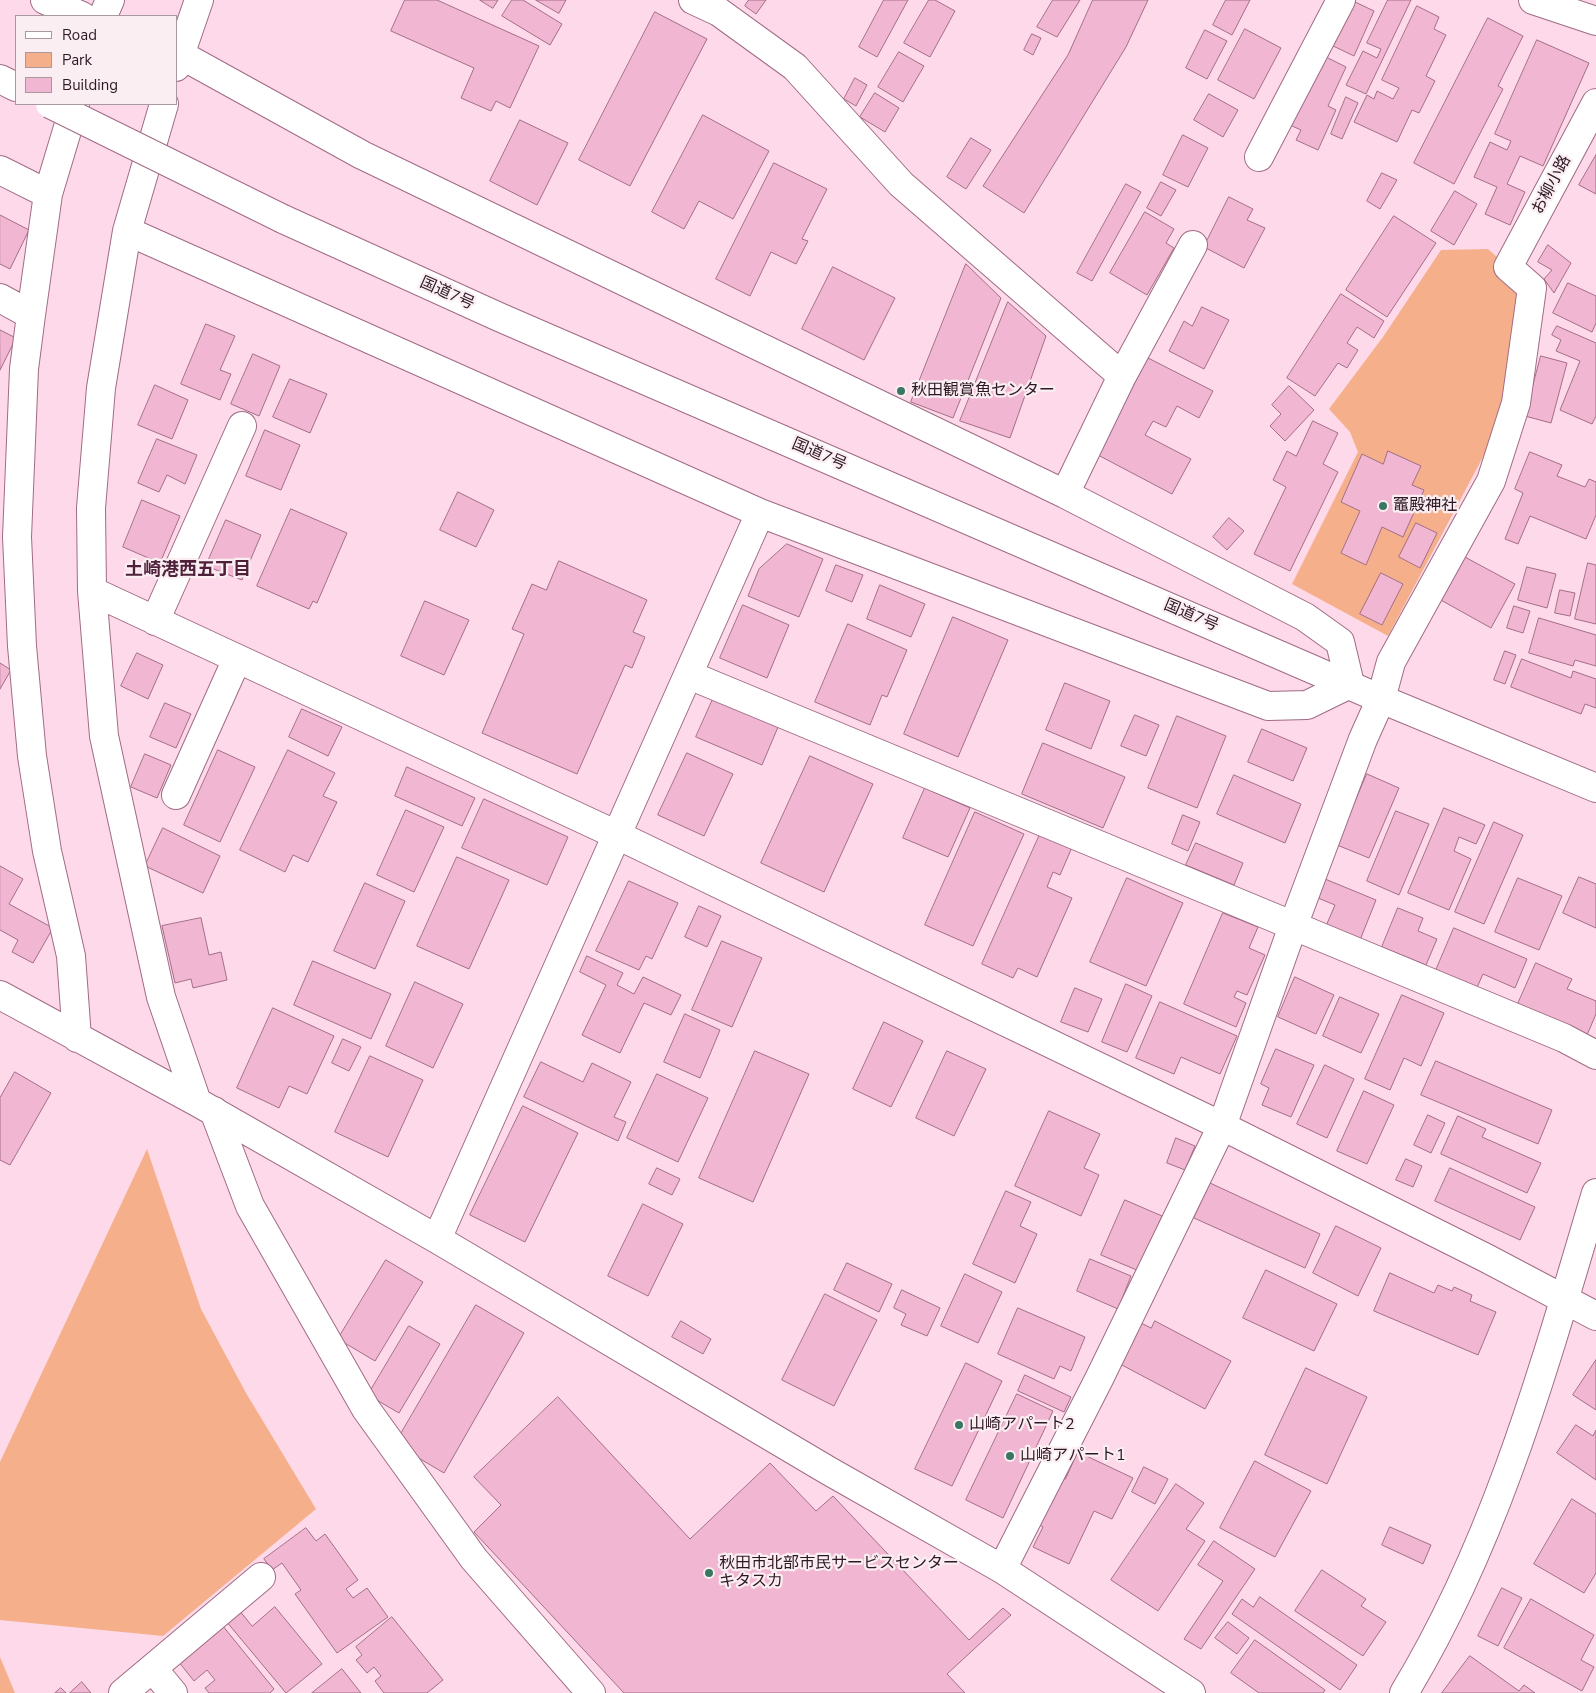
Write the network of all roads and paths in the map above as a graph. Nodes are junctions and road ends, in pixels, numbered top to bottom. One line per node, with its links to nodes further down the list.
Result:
1 (45, 0): 7 (main road)
2 (110, 0): 8 (main road)
3 (199, 0): 10 (main road)
4 (693, 0): 24 (main road)
5 (1341, 0): 17 (main road)
6 (1533, 0): 9 (main road)
7 (80, 15)
8 (103, 15)
9 (1596, 21)
10 (178, 61): 26 (main road)
11 (0, 79): 12 (main road)
12 (15, 86)
13 (1596, 103): 34 (main road, お柳小路)
14 (52, 105): 33 (main road, 国道7号, bridge)
15 (75, 105): 19 (main road)
16 (164, 105): 20 (main road)
17 (1259, 157)
18 (0, 170): 19 (main road)
19 (48, 194): 23 (main road)
20 (127, 231): 27 (main road); 29 (main road)
21 (1193, 246): 24 (main road)
22 (0, 298): 23 (main road)
23 (31, 315): 28 (main road)
24 (1122, 376): 26 (main road)
25 (242, 426): 30 (main road)
26 (1065, 494): 33 (main road)
27 (760, 513): 32 (main road); 33 (main road)
28 (8, 533): 40 (main road)
29 (92, 591): 30 (main road); 42 (main road)
30 (155, 621): 31 (main road)
31 (237, 658): 36 (main road); 37 (main road)
32 (688, 674): 37 (main road); 38 (main road)
33 (1350, 684): 34 (main road, 国道7号)
34 (1381, 699): 35 (main road, 国道7号); 38 (main road)
35 (1596, 788)
36 (176, 794)
37 (617, 835): 43 (main road); 45 (main road)
38 (1293, 926): 41 (main road); 43 (main road)
39 (0, 995): 40 (main road)
40 (77, 1038): 42 (main road)
41 (1596, 1055)
42 (205, 1106): 45 (main road); 53 (main road)
43 (1222, 1126): 46 (main road); 48 (main road)
44 (1596, 1193): 46 (main road)
45 (437, 1239): 48 (main road)
46 (1565, 1298): 47 (main road); 55 (main road)
47 (1596, 1316)
48 (1002, 1570): 54 (main road)
49 (261, 1577): 50 (main road)
50 (153, 1669): 51 (main road); 52 (main road)
51 (123, 1693)
52 (173, 1693)
53 (591, 1693)
54 (1191, 1693)
55 (1404, 1693)

